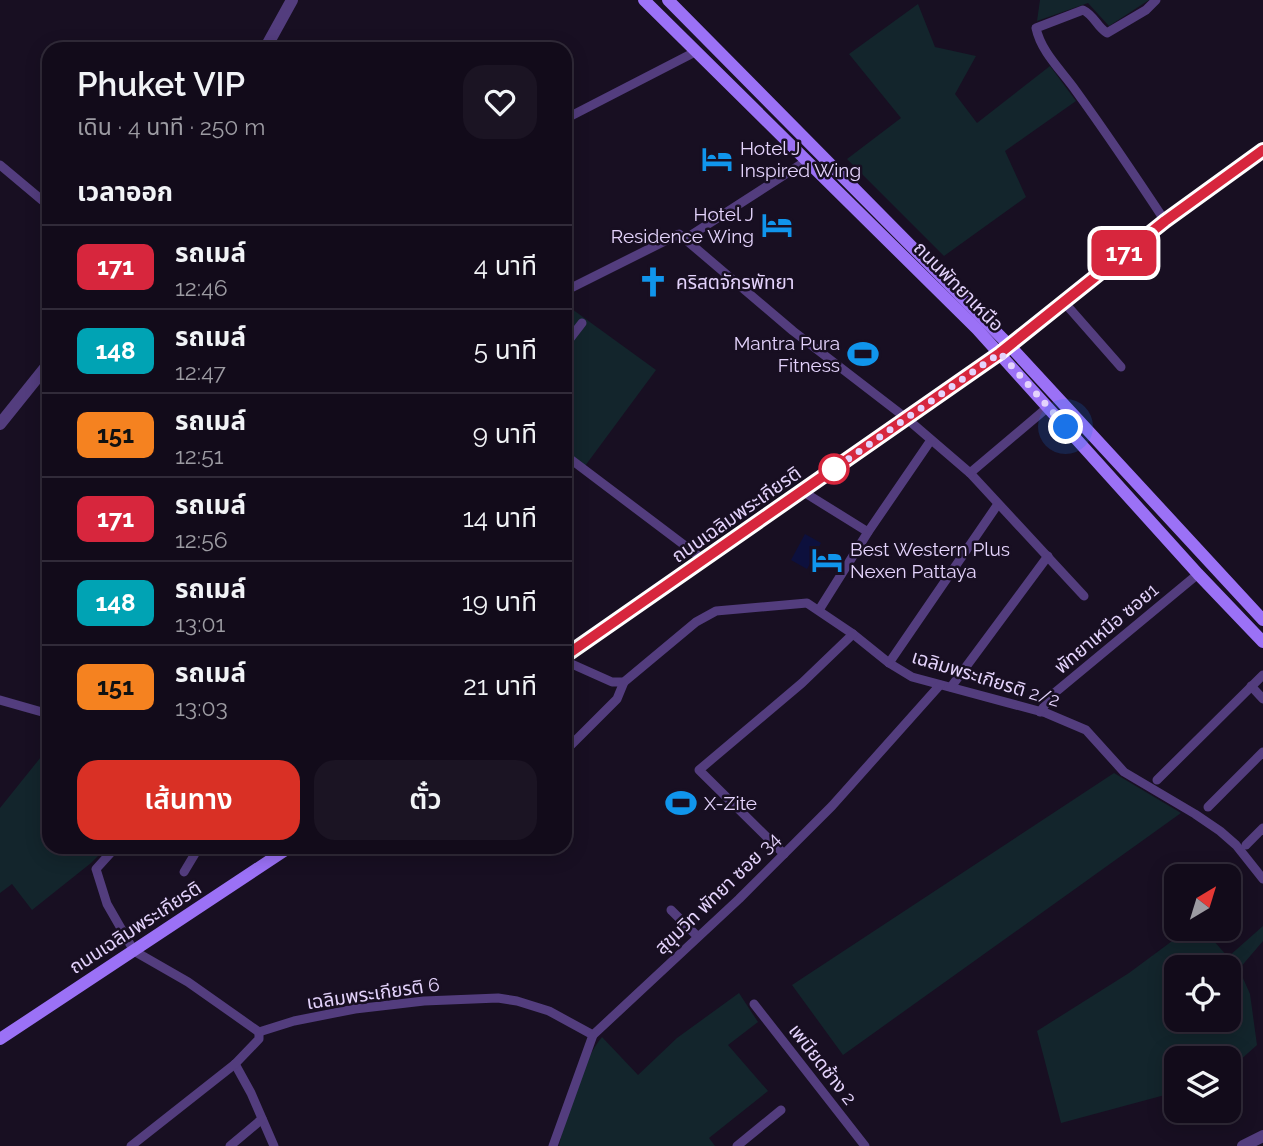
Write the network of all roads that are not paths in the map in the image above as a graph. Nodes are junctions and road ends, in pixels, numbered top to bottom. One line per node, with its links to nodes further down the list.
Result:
1 (292, 0): 5 (street)
2 (644, 0): 6 (main road, ถนนพัทยาเหนือ)
3 (668, 0): 18 (main road, ถนนพัทยาเหนือ)
4 (1156, 0): 12 (street)
5 (269, 42)
6 (697, 51): 7 (street); 9 (main road, ถนนพัทยาเหนือ)
7 (572, 115)
8 (1263, 150): 12 (street, ถนนเฉลิมพระเกียรติ)
9 (806, 161): 13 (street); 18 (main road, ถนนพัทยาเหนือ)
10 (0, 165): 11 (street)
11 (42, 200)
12 (1165, 221): 15 (street, ถนนเฉลิมพระเกียรติ)
13 (682, 236): 14 (street); 22 (street)
14 (572, 288)
15 (1063, 301): 18 (street, ถนนเฉลิมพระเกียรติ); 19 (street)
16 (582, 323): 17 (street)
17 (572, 336)
18 (1004, 349): 21 (main road, ถนนพัทยาเหนือ); 22 (main road, ถนนเฉลิมพระเกียรติ); 35 (main road, ถนนพัทยาเหนือ)
19 (1122, 367)
20 (42, 372): 23 (street)
21 (1048, 407): 26 (street); 32 (main road, ถนนพัทยาเหนือ)
22 (906, 418): 24 (street); 27 (main road, ถนนเฉลิมพระเกียรติ)
23 (0, 424)
24 (931, 440): 26 (street); 29 (street)
25 (572, 460): 31 (street)
26 (970, 473): 28 (street)
27 (802, 491): 29 (street); 31 (main road, ถนนเฉลิมพระเกียรติ)
28 (998, 504): 30 (street); 40 (street)
29 (868, 532): 34 (street)
30 (1048, 556): 33 (street); 43 (street, สุขุมวิท พัทยา ซอย 34)
31 (704, 559): 38 (main road, ถนนเฉลิมพระเกียรติ)
32 (1198, 574): 37 (main road, ถนนพัทยาเหนือ); 48 (street, พัทยาเหนือ ซอย1)
33 (1084, 596)
34 (819, 610): 36 (street, เฉลิมพระเกียรติ 2/2); 42 (street, เฉลิมพระเกียรติ 2/2)
35 (1263, 620)
36 (853, 634): 40 (street, เฉลิมพระเกียรติ 2/2); 55 (street)
37 (1263, 642)
38 (572, 654)
39 (572, 662): 42 (street)
40 (889, 663): 43 (street, เฉลิมพระเกียรติ 2/2)
41 (1263, 675): 44 (street)
42 (624, 682): 49 (street, เฉลิมพระเกียรติ 2/2)
43 (945, 686): 48 (street, เฉลิมพระเกียรติ 2/2); 55 (street, สุขุมวิท พัทยา ซอย 34)
44 (1251, 687): 45 (street); 51 (street)
45 (1263, 699)
46 (0, 700): 47 (street)
47 (42, 712)
48 (1040, 712): 60 (street, เฉลิมพระเกียรติ 2/2)
49 (572, 744)
50 (1263, 752): 52 (street)
51 (1157, 780)
52 (1208, 807)
53 (1263, 828): 54 (street)
54 (1246, 845)
55 (784, 853): 62 (street, สุขุมวิท พัทยา ซอย 34)
56 (110, 854): 63 (street)
57 (195, 854): 59 (street)
58 (280, 854): 63 (main road, ถนนเฉลิมพระเกียรติ)
59 (184, 872)
60 (1263, 879)
61 (671, 910): 62 (street)
62 (697, 936): 66 (street, สุขุมวิท พัทยา ซอย 34)
63 (134, 951): 65 (street); 67 (main road, ถนนเฉลิมพระเกียรติ)
64 (754, 1004): 77 (street, เพนียดช้าง 2)
65 (260, 1032): 66 (street, เฉลิมพระเกียรติ 6); 68 (street)
66 (593, 1035): 75 (street, สุขุมวิท พัทยา ซอย 34)
67 (0, 1039)
68 (235, 1064): 70 (street); 72 (street)
69 (780, 1110): 76 (street)
70 (262, 1119): 73 (street); 74 (street)
71 (1263, 1136): 78 (street)
72 (131, 1146)
73 (230, 1146)
74 (274, 1146)
75 (553, 1146)
76 (737, 1146)
77 (865, 1146)
78 (1243, 1146)

